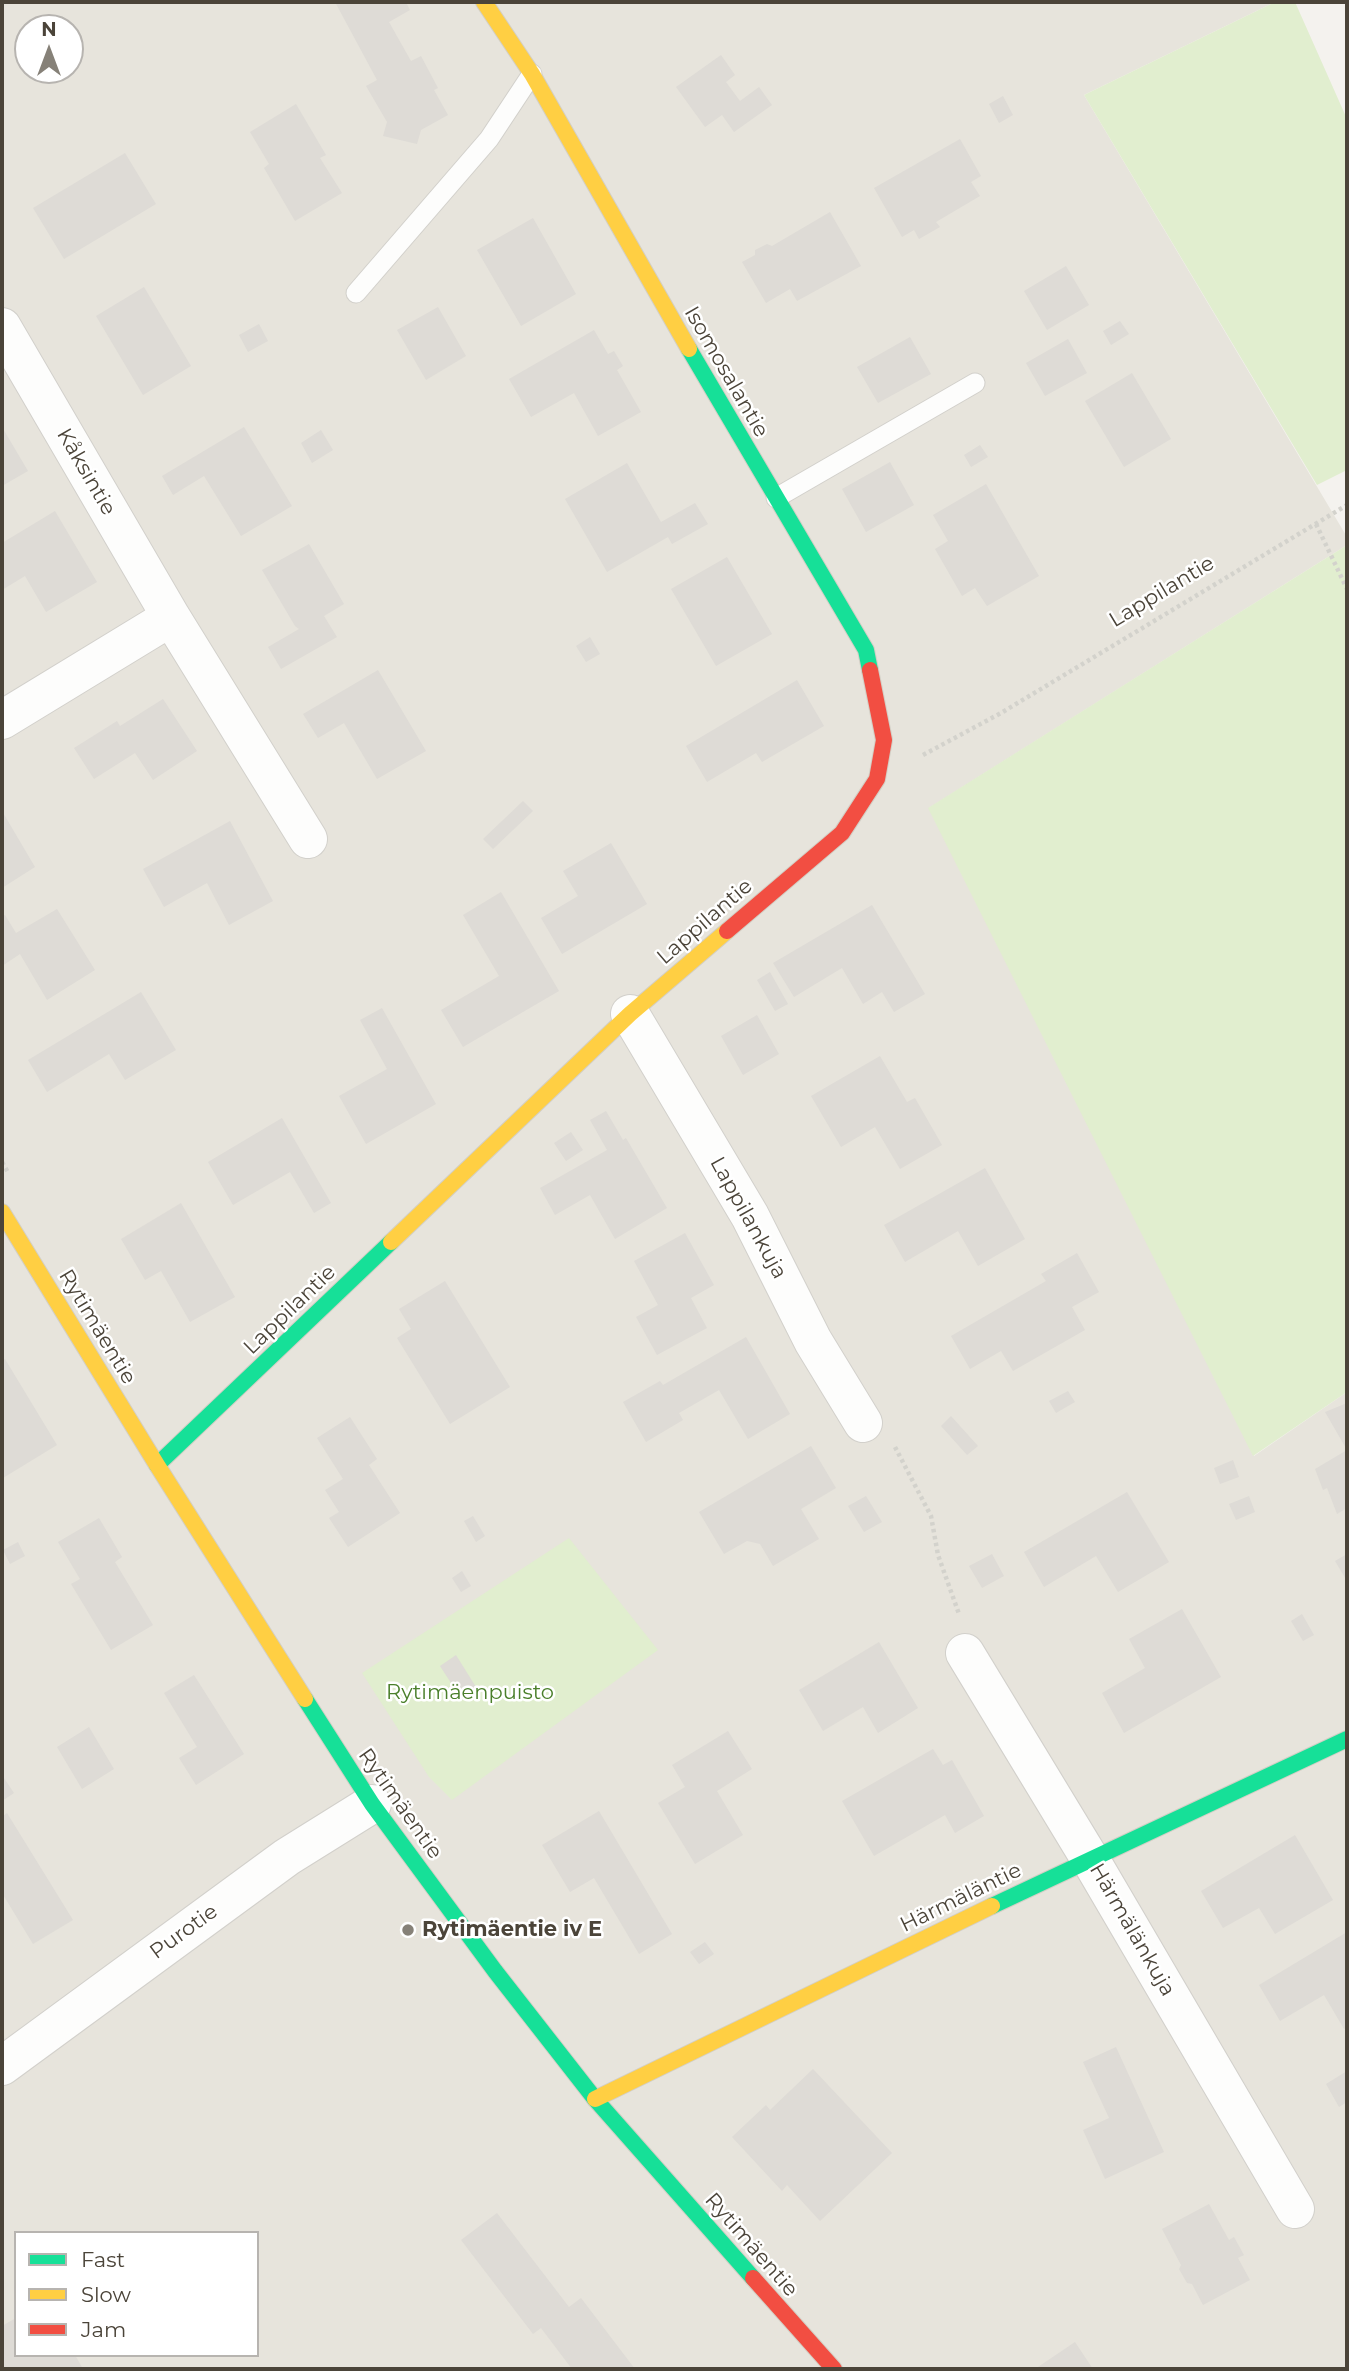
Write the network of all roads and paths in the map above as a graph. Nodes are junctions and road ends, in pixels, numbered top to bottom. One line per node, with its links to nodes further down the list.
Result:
1 (484, 2): 2 (street, Isomosalantie)
2 (532, 74): 3 (lane); 6 (street, Isomosalantie)
3 (356, 293)
4 (2, 327): 10 (street, Kåksintie)
5 (975, 383): 6 (lane)
6 (776, 498): 12 (street, Isomosalantie)
7 (1347, 505): 8 (path, Lappilantie)
8 (1316, 524): 9 (path); 12 (path, Lappilantie)
9 (1347, 589)
10 (171, 617): 11 (street); 13 (street, Kåksintie)
11 (2, 720)
12 (877, 779): 14 (street, Lappilantie)
13 (308, 839)
14 (630, 1014): 18 (street, Lappilankuja); 19 (street, Lappilantie)
15 (2, 1162): 16 (path)
16 (16, 1186)
17 (2, 1212): 19 (street, Rytimäentie)
18 (863, 1423): 20 (path)
19 (157, 1465): 22 (street, Rytimäentie)
20 (965, 1653): 23 (street, Härmälänkuja)
21 (1347, 1739): 23 (street, Härmäläntie)
22 (372, 1804): 24 (street, Purotie); 25 (street, Rytimäentie)
23 (1090, 1859): 25 (street, Härmäläntie); 26 (street, Härmälänkuja)
24 (2, 2066)
25 (595, 2099): 27 (street, Rytimäentie)
26 (1295, 2209)
27 (834, 2369)

